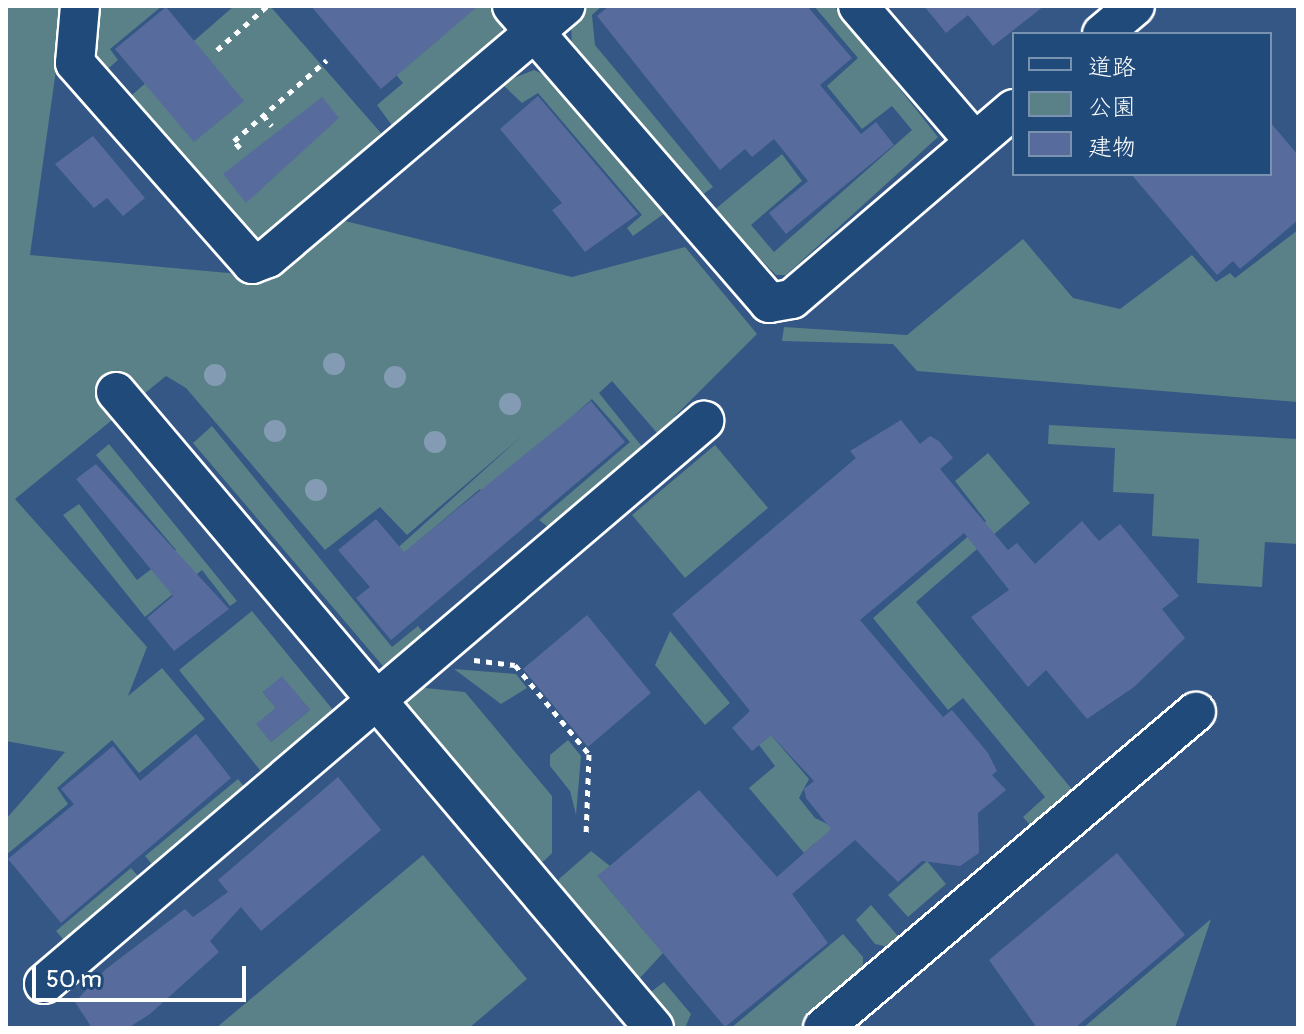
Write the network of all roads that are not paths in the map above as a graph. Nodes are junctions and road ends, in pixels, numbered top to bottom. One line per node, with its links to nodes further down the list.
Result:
1 (80, 6): 5 (lane)
2 (565, 6): 5 (lane)
3 (858, 6): 8 (lane)
4 (1135, 6): 6 (lane)
5 (523, 19): 8 (lane)
6 (1104, 32)
7 (1012, 111): 8 (lane)
8 (975, 142)
9 (116, 392): 11 (lane)
10 (704, 421): 11 (lane)
11 (375, 702): 13 (lane); 14 (lane)
12 (1196, 712): 15 (lane)
13 (44, 984)
14 (654, 1028)
15 (823, 1028)

